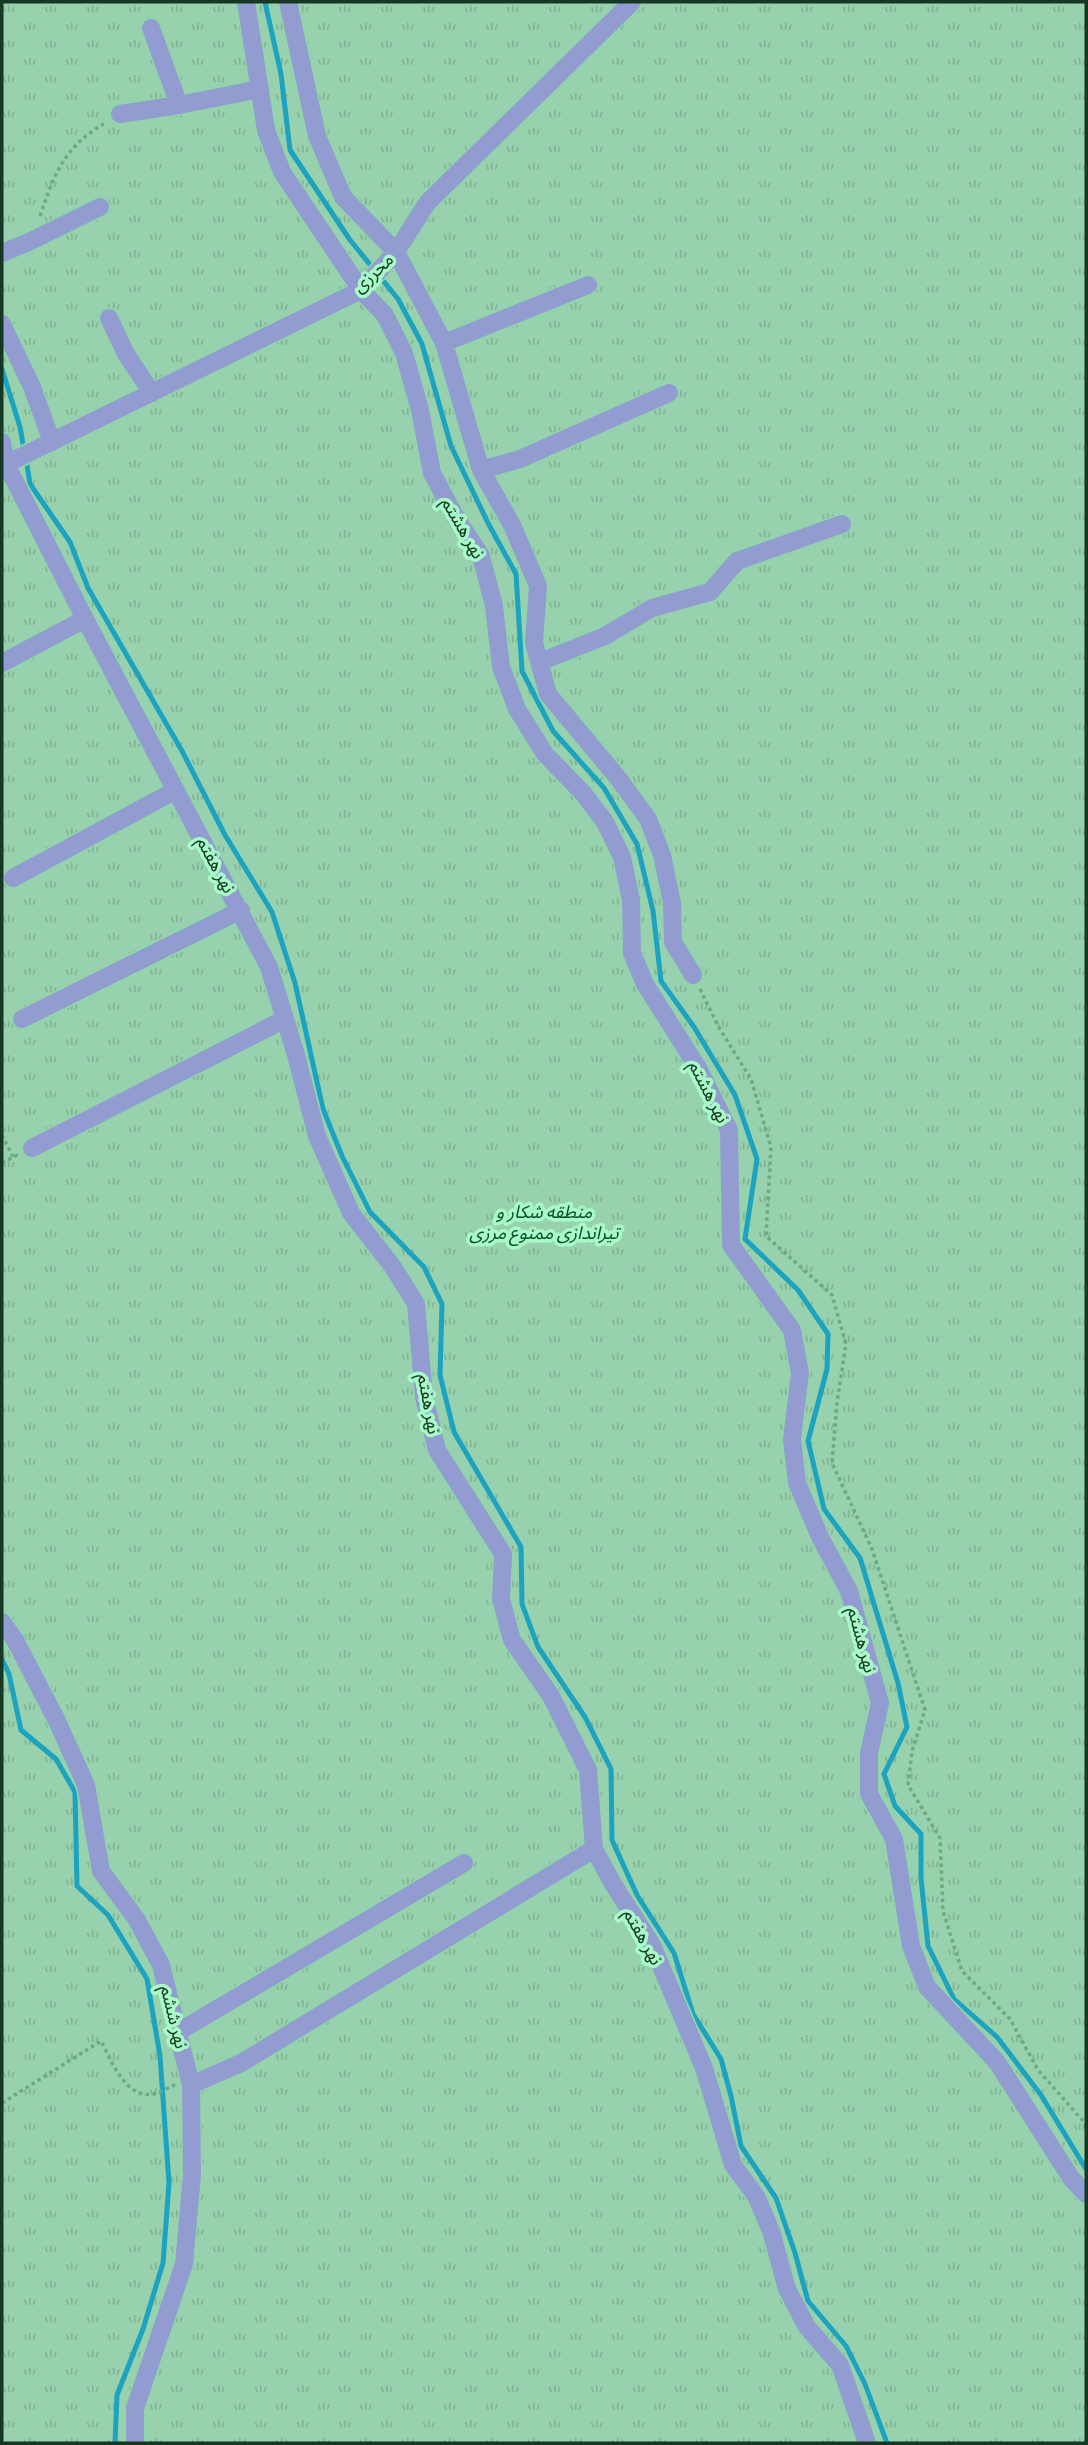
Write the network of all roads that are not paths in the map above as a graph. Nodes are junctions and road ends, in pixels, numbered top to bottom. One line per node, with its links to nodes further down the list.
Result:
1 (246, 2): 5 (street, نهر هشتم)
2 (288, 2): 10 (street)
3 (632, 2): 10 (street, محرزی)
4 (151, 28): 6 (street)
5 (260, 89): 6 (street); 11 (street, نهر هشتم)
6 (179, 105): 7 (street)
7 (120, 114)
8 (100, 207): 9 (street)
9 (2, 253)
10 (391, 258): 11 (street, محرزی); 15 (street)
11 (365, 285): 16 (street, محرزی); 38 (street, نهر هشتم)
12 (588, 285): 15 (street)
13 (109, 318): 16 (street)
14 (2, 324): 19 (street)
15 (444, 343): 21 (street)
16 (152, 393): 19 (street, محرزی)
17 (669, 393): 21 (street)
18 (2, 442): 20 (street, نهر هفتم)
19 (52, 442): 20 (street, محرزی)
20 (7, 463): 23 (street, نهر هفتم)
21 (481, 470): 24 (street)
22 (842, 524): 24 (street)
23 (85, 619): 25 (street); 26 (street, نهر هفتم)
24 (540, 662): 29 (street)
25 (2, 663)
26 (176, 790): 27 (street); 28 (street, نهر هفتم)
27 (13, 878)
28 (240, 910): 30 (street); 31 (street, نهر هفتم)
29 (693, 975)
30 (22, 1019)
31 (285, 1019): 32 (street); 34 (street, نهر هفتم)
32 (32, 1149)
33 (2, 1622): 36 (street, نهر ششم)
34 (594, 1849): 37 (street); 40 (street, نهر هفتم)
35 (464, 1863): 36 (street)
36 (178, 2032): 37 (street, نهر ششم)
37 (184, 2085): 39 (street, نهر ششم)
38 (1086, 2194)
39 (135, 2443)
40 (867, 2443)

